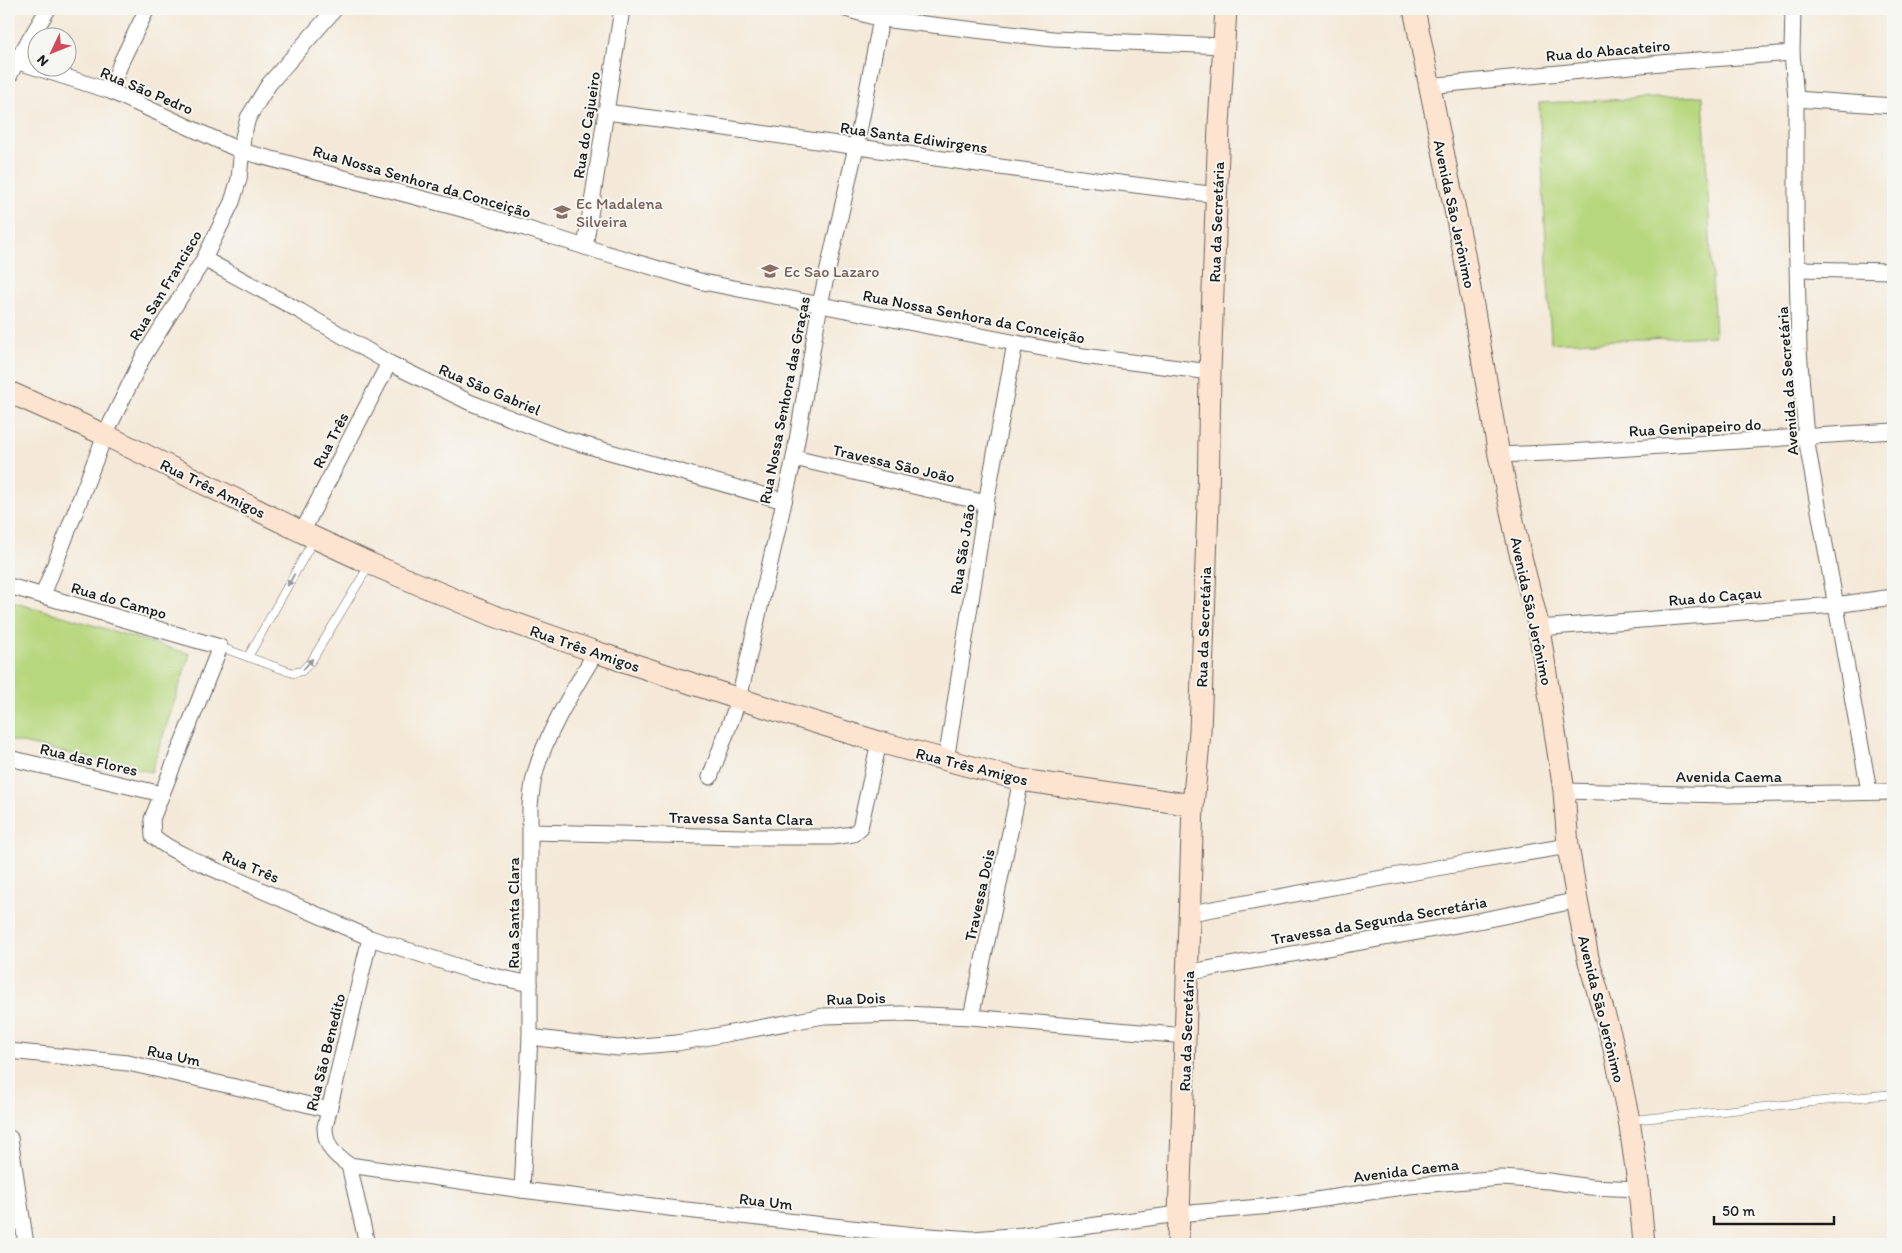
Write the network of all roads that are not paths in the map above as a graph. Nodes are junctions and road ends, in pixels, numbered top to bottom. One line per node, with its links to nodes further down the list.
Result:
1 (48, 9): 12 (street)
2 (147, 9): 15 (street)
3 (335, 9): 20 (street, Rua San Francisco)
4 (622, 9): 18 (street, Rua do Cajueiro)
5 (846, 9): 9 (street)
6 (1226, 9): 10 (street, Rua da Secretária)
7 (1414, 9): 14 (street, Avenida São Jerônimo)
8 (1793, 9): 11 (street, Avenida da Secretária)
9 (882, 14): 10 (street); 19 (street, Rua Nossa Senhora das Graças)
10 (1224, 46): 21 (street, Rua da Secretária)
11 (1792, 54): 14 (street, Rua do Abacateiro); 16 (street, Avenida da Secretária)
12 (12, 61): 13 (street); 15 (street, Rua São Pedro)
13 (9, 77)
14 (1428, 86): 34 (street, Avenida São Jerônimo)
15 (110, 90): 20 (street, Rua São Pedro)
16 (1796, 99): 17 (street); 24 (street, Avenida da Secretária)
17 (1893, 106)
18 (606, 112): 19 (street, Rua Santa Ediwirgens); 22 (street, Rua do Cajueiro)
19 (856, 147): 21 (street, Rua Santa Ediwirgens); 26 (street, Rua Nossa Senhora das Graças)
20 (241, 151): 22 (street, Rua Nossa Senhora da Conceição); 23 (street, Rua San Francisco)
21 (1218, 195): 29 (street, Rua da Secretária)
22 (585, 247): 26 (street, Rua Nossa Senhora da Conceição)
23 (204, 259): 28 (street, Rua São Gabriel); 32 (street, Rua San Francisco)
24 (1798, 269): 25 (street); 33 (street, Avenida da Secretária)
25 (1893, 271)
26 (820, 304): 27 (street, Rua Nossa Senhora da Conceição); 35 (street, Rua Nossa Senhora das Graças)
27 (1015, 343): 29 (street, Rua Nossa Senhora da Conceição); 37 (street, Rua São João)
28 (389, 363): 36 (street, Rua São Gabriel); 38 (street, Rua Três)
29 (1210, 372): 58 (street, Rua da Secretária)
30 (9, 392): 32 (street, Rua Três Amigos)
31 (1893, 431): 33 (street, Rua Genipapeiro do)
32 (105, 436): 38 (street, Rua Três Amigos); 41 (street, Rua San Francisco)
33 (1806, 438): 34 (street, Rua Genipapeiro do); 43 (street, Avenida da Secretária)
34 (1499, 455): 44 (street, Avenida São Jerônimo)
35 (794, 458): 36 (street, Rua Nossa Senhora das Graças); 37 (street, Travessa São João)
36 (784, 500): 48 (street, Rua Nossa Senhora das Graças)
37 (986, 503): 51 (street, Rua São João)
38 (308, 535): 39 (street, Rua Três Amigos); 47 (lane, one-way to 47)
39 (371, 564): 46 (street, Rua Três Amigos); 47 (lane, one-way to 39)
40 (9, 586): 41 (street, Rua do Campo)
41 (43, 596): 45 (street, Rua do Campo)
42 (1893, 597): 43 (street, Rua do Caçau)
43 (1835, 605): 44 (street, Rua do Caçau); 55 (street, Avenida da Secretária)
44 (1539, 628): 54 (street, Avenida São Jerônimo)
45 (220, 647): 47 (lane); 57 (street, Rua Três)
46 (596, 652): 48 (street, Rua Três Amigos); 59 (street, Rua Santa Clara)
47 (248, 657)
48 (739, 699): 49 (street, Rua Três Amigos); 52 (street, Rua Nossa Senhora das Graças)
49 (879, 742): 51 (street, Rua Três Amigos); 59 (street, Travessa Santa Clara)
50 (10, 761): 57 (street, Rua das Flores)
51 (946, 761): 53 (street, Rua Três Amigos)
52 (710, 777)
53 (1021, 780): 58 (street, Rua Três Amigos); 66 (street, Travessa Dois)
54 (1564, 791): 55 (street, Avenida Caema); 60 (street, Avenida São Jerônimo)
55 (1869, 791): 56 (street, Avenida Caema)
56 (1893, 792)
57 (162, 794): 63 (street, Rua Três)
58 (1193, 805): 62 (street, Rua da Secretária)
59 (531, 832): 65 (street, Rua Santa Clara)
60 (1568, 846): 61 (street, Avenida São Jerônimo); 62 (street)
61 (1577, 900): 64 (street, Travessa da Segunda Secretária); 72 (street, Avenida São Jerônimo)
62 (1190, 913): 64 (street, Rua da Secretária)
63 (370, 938): 65 (street, Rua Três); 71 (street, Rua São Benedito)
64 (1187, 973): 67 (street, Rua da Secretária)
65 (530, 984): 68 (street, Rua Santa Clara)
66 (971, 1017): 67 (street, Rua Dois); 68 (street, Rua Dois)
67 (1186, 1036): 77 (street, Rua da Secretária)
68 (530, 1037): 76 (street, Rua Santa Clara)
69 (9, 1051): 71 (street, Rua Um)
70 (1893, 1094): 72 (lane)
71 (329, 1110): 74 (street, Rua São Benedito)
72 (1629, 1120): 75 (street, Avenida São Jerônimo)
73 (10, 1138): 78 (street)
74 (349, 1165): 76 (street, Rua Um); 79 (street)
75 (1639, 1188): 77 (street, Avenida Caema); 81 (street, Avenida São Jerônimo)
76 (522, 1190): 77 (street, Rua Um)
77 (1178, 1214): 80 (street, Rua da Secretária)
78 (26, 1244)
79 (367, 1244)
80 (1178, 1244)
81 (1644, 1244)

